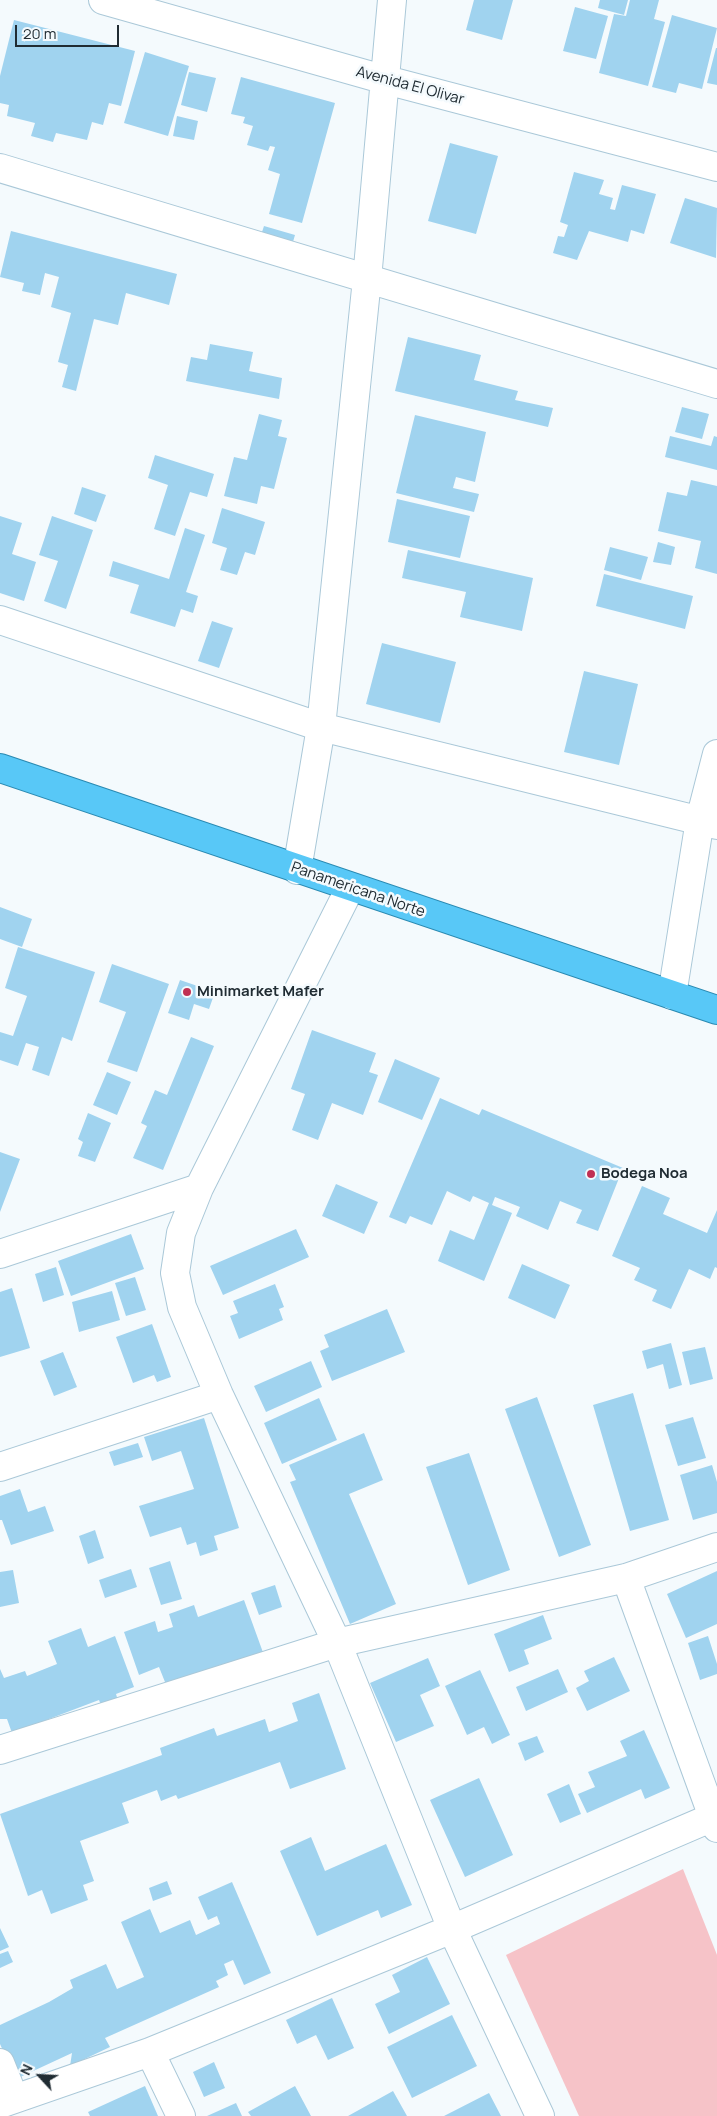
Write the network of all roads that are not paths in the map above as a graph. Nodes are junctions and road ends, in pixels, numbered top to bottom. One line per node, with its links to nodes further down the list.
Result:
1 (103, 0): 3 (street, Avenida El Olivar)
2 (392, 0): 3 (street)
3 (386, 80): 4 (street, Avenida El Olivar); 6 (street)
4 (717, 167)
5 (0, 168): 6 (street)
6 (367, 279): 7 (street); 9 (street)
7 (717, 384)
8 (0, 620): 9 (street)
9 (321, 727): 12 (street); 13 (street)
10 (717, 754): 12 (street)
11 (0, 768): 13 (highway, Panamericana Norte)
12 (708, 822): 15 (street)
13 (297, 870): 14 (highway, Panamericana Norte)
14 (350, 888): 15 (highway, Panamericana Norte); 17 (street)
15 (672, 995): 16 (highway, Panamericana Norte)
16 (717, 1010)
17 (200, 1188): 18 (street); 19 (street)
18 (0, 1254)
19 (219, 1395): 20 (street); 23 (street)
20 (0, 1467)
21 (717, 1547): 22 (street)
22 (626, 1578): 23 (street); 25 (street)
23 (338, 1643): 24 (street); 26 (street)
24 (0, 1750)
25 (715, 1822): 26 (street)
26 (452, 1929): 27 (street); 31 (street)
27 (150, 2052): 29 (street); 30 (street)
28 (0, 2063): 29 (street)
29 (7, 2101)
30 (180, 2116)
31 (540, 2116)

